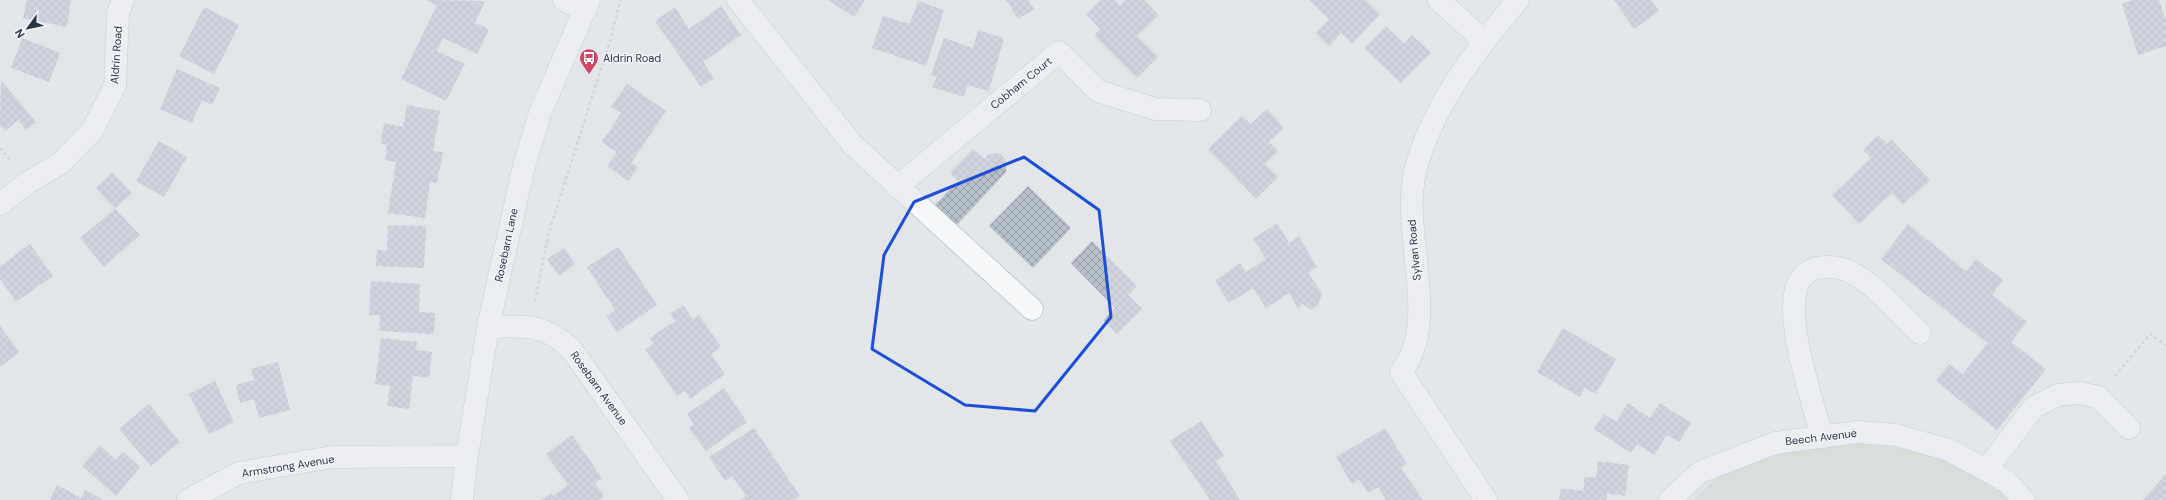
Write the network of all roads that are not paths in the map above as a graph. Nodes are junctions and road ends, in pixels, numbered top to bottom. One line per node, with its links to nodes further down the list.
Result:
1 (124, 0): 10 (street, Aldrin Road)
2 (564, 0): 6 (street)
3 (738, 0): 9 (street)
4 (1439, 0): 7 (street)
5 (1518, 0): 7 (street, Sylvan Road)
6 (587, 5): 12 (street, Rosebarn Lane)
7 (1484, 41): 21 (street, Sylvan Road)
8 (1200, 110): 9 (street, Cobham Court)
9 (897, 187): 11 (street)
10 (0, 204)
11 (1032, 309)
12 (488, 327): 16 (street, Rosebarn Lane); 20 (street, Rosebarn Avenue)
13 (1920, 333): 15 (street)
14 (2128, 428): 17 (street)
15 (1822, 437): 17 (street, Beech Avenue); 22 (street, Beech Avenue)
16 (467, 456): 18 (street, Armstrong Avenue); 19 (street, Rosebarn Lane)
17 (1986, 470): 23 (street, Beech Avenue)
18 (188, 500)
19 (462, 500)
20 (678, 500)
21 (1486, 500)
22 (1670, 500)
23 (2024, 500)

